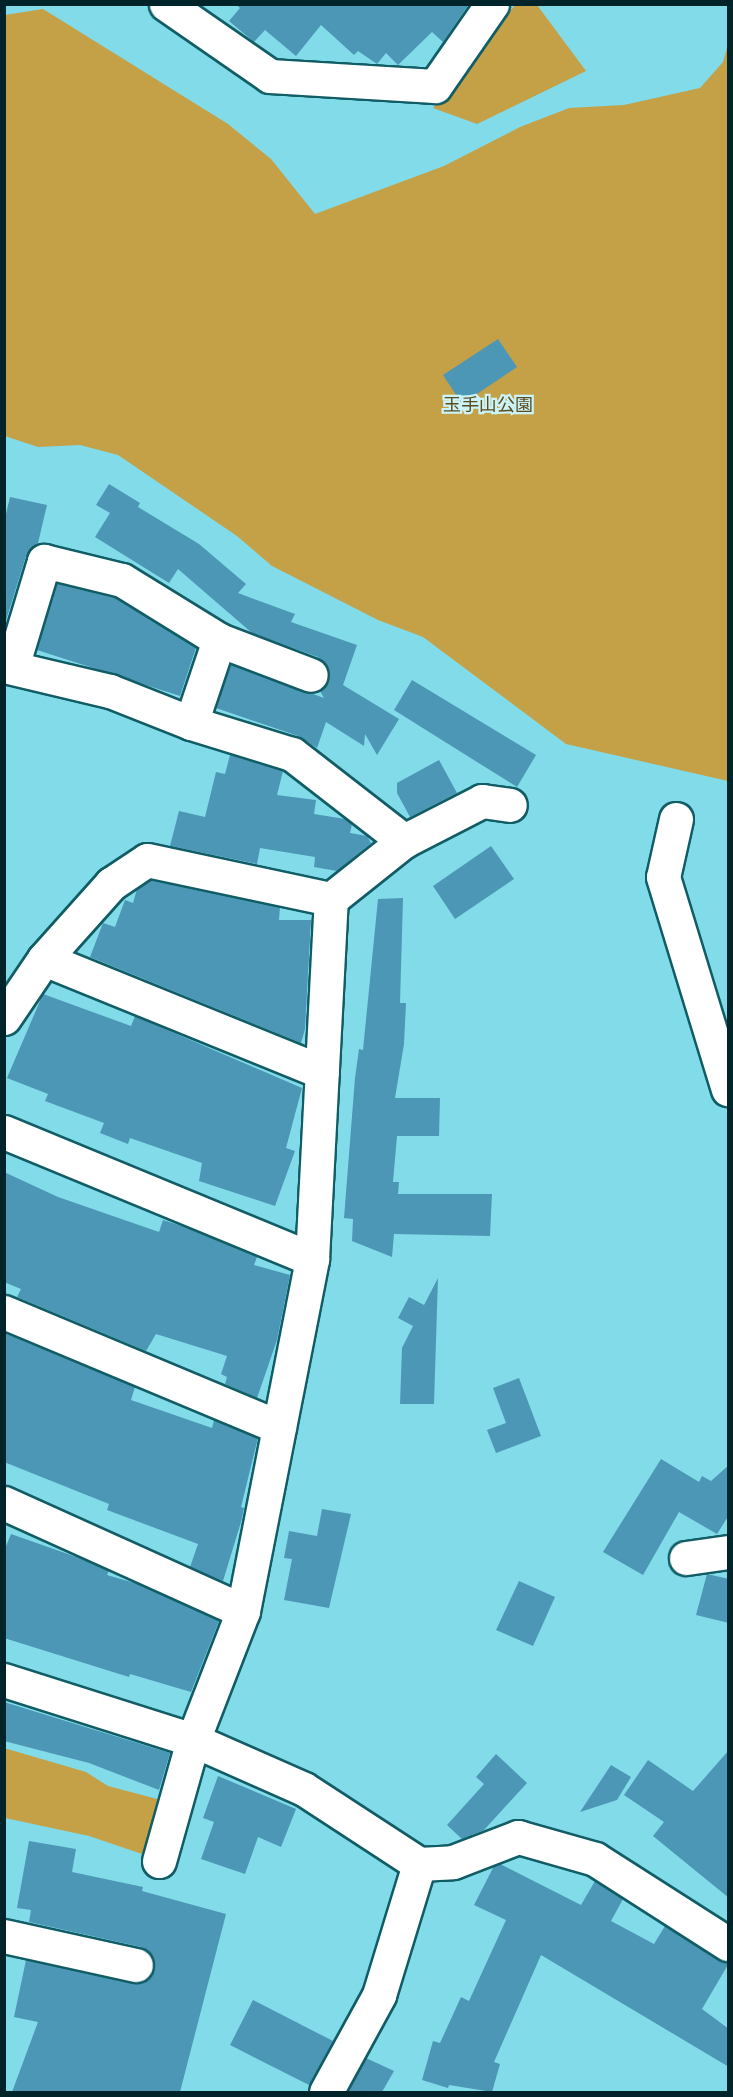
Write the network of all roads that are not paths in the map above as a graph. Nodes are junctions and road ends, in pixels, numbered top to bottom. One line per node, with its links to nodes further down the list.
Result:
1 (492, 4): 2 (street)
2 (180, 8)
3 (219, 640): 4 (street); 5 (street); 6 (street)
4 (8, 667): 6 (street)
5 (311, 675)
6 (191, 723): 9 (street)
7 (510, 805): 9 (street)
8 (676, 819): 14 (street)
9 (404, 841): 10 (street)
10 (331, 899): 11 (street); 13 (street)
11 (44, 959): 12 (street); 13 (street)
12 (4, 1018)
13 (322, 1072): 16 (street)
14 (729, 1089)
15 (4, 1132): 16 (street)
16 (312, 1259): 18 (street)
17 (4, 1312): 18 (street)
18 (279, 1427): 22 (street)
19 (4, 1503): 22 (street)
20 (729, 1552): 21 (street)
21 (686, 1558)
22 (243, 1611): 24 (street)
23 (4, 1680): 24 (street)
24 (193, 1740): 25 (street); 26 (street)
25 (159, 1861)
26 (419, 1864): 28 (street); 30 (street)
27 (4, 1936): 29 (street)
28 (729, 1944)
29 (136, 1965)
30 (326, 2092)

